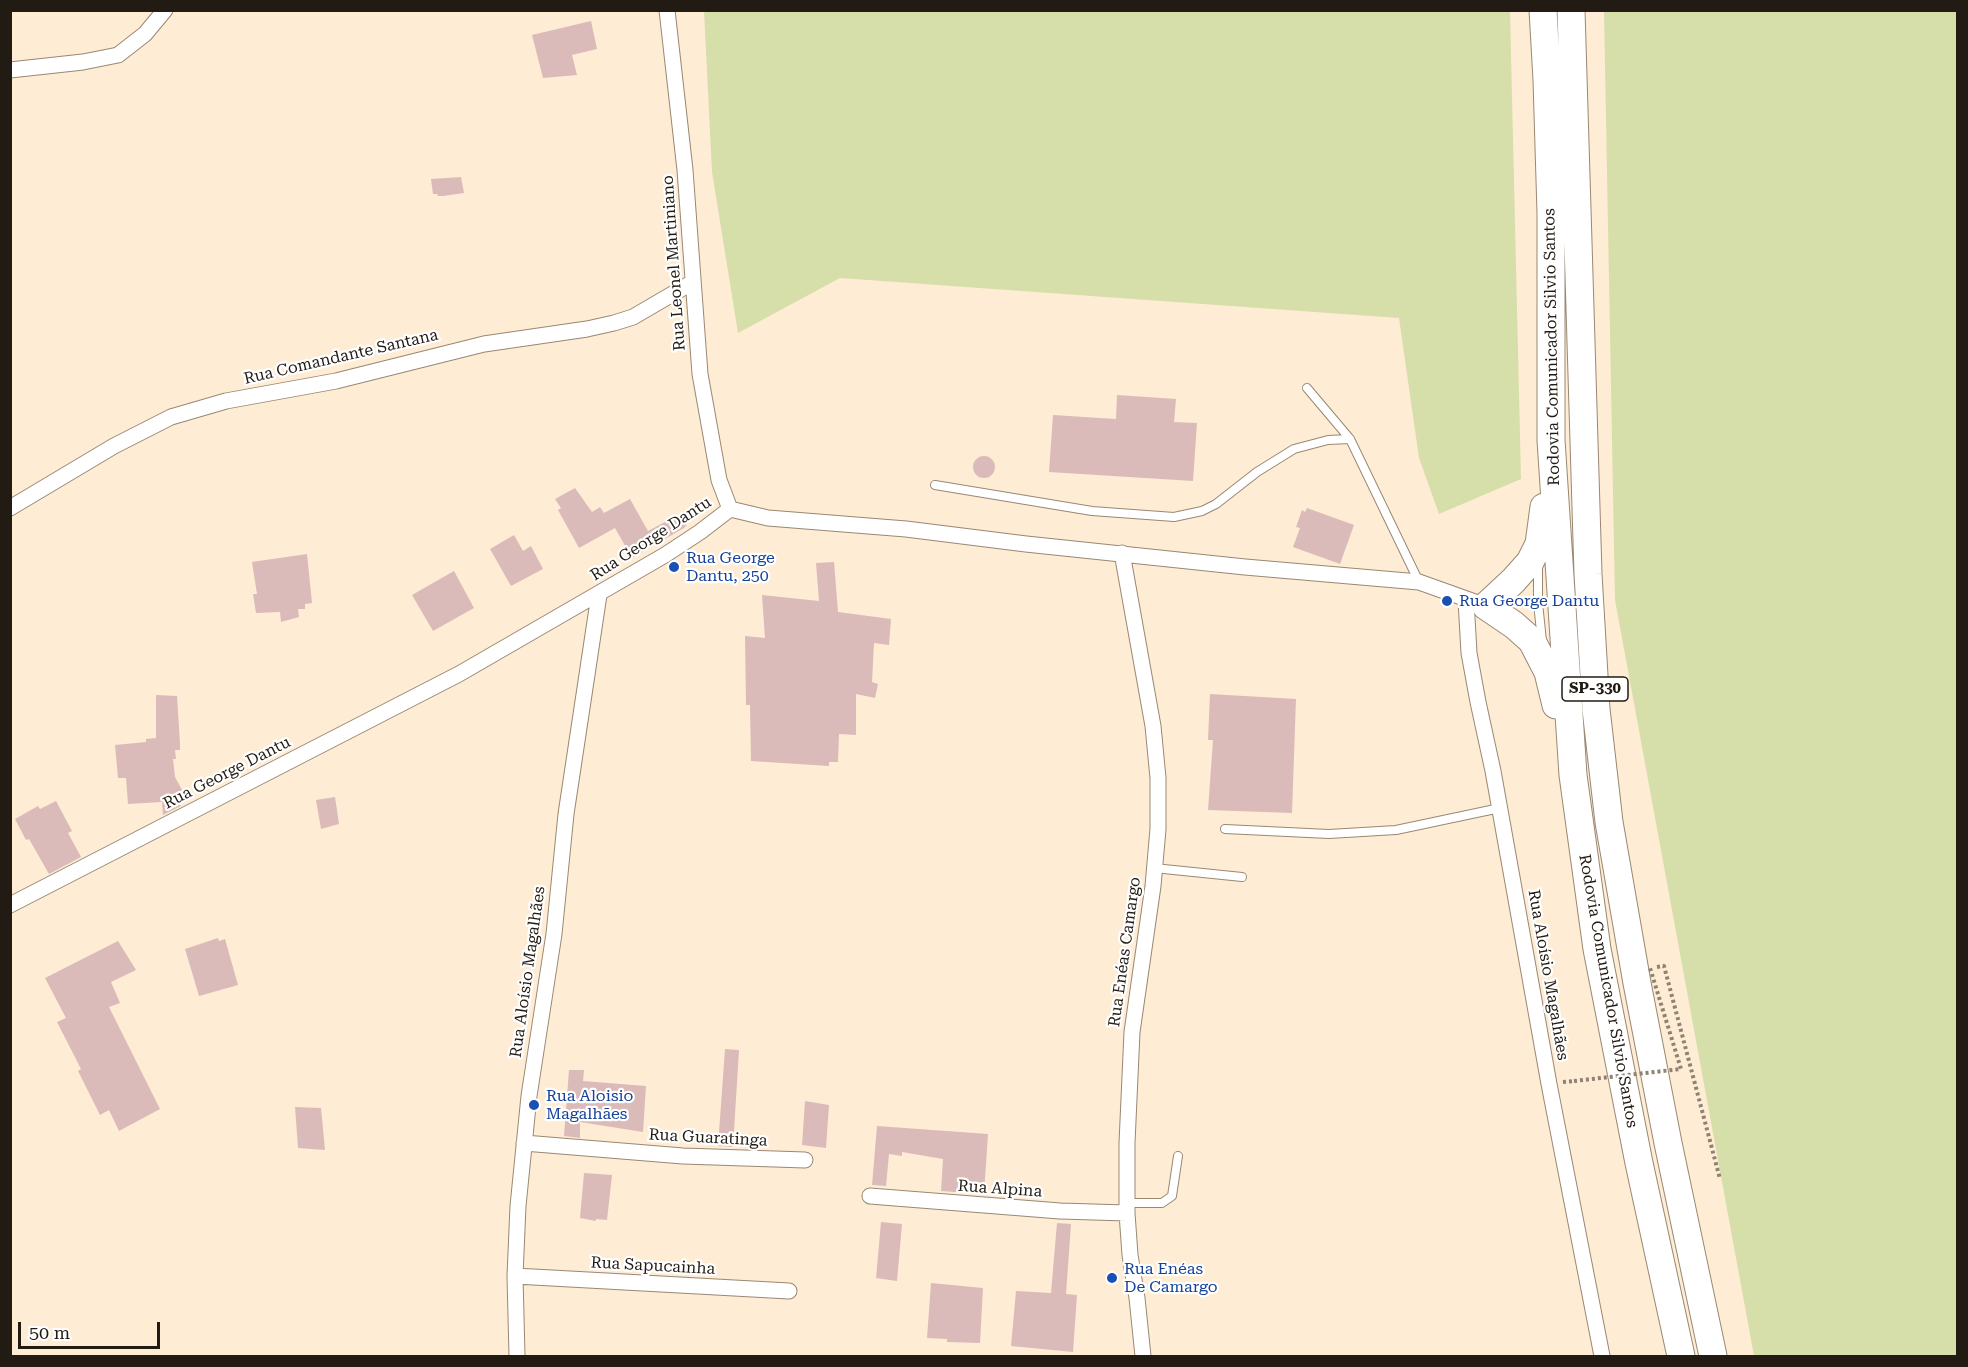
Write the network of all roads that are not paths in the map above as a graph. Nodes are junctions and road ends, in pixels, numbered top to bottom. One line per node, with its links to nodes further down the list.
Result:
1 (165, 10): 5 (street)
2 (667, 10): 6 (street, Rua Leonel Martiniano)
3 (1543, 10): 9 (highway, Rodovia Comunicador Silvio Santos / SP-330)
4 (1571, 10): 36 (highway, Rodovia Comunicador Silvio Santos / SP-330)
5 (10, 70)
6 (693, 282): 11 (street, Rua Comandante Santana); 12 (street, Rua Leonel Martiniano)
7 (1307, 388): 8 (lane)
8 (1350, 439): 10 (lane); 15 (lane)
9 (1551, 440): 13 (highway); 19 (highway, Rodovia Comunicador Silvio Santos / SP-330)
10 (935, 485)
11 (10, 508)
12 (730, 509): 14 (street, Rua George Dantu); 16 (street, Rua George Dantu)
13 (1539, 544): 17 (highway); 18 (lane)
14 (1122, 553): 15 (street, Rua George Dantu); 22 (street, Rua Enéas Camargo)
15 (1419, 582): 17 (street, Rua George Dantu)
16 (599, 595): 24 (street, Rua George Dantu); 25 (street, Rua Aloísio Magalhães)
17 (1476, 603): 18 (highway); 20 (street, Rua Aloísio Magalhães)
18 (1548, 672): 19 (highway)
19 (1573, 775): 35 (highway, Rodovia Comunicador Silvio Santos / SP-330)
20 (1500, 808): 21 (lane); 34 (street, Rua Aloísio Magalhães)
21 (1225, 829)
22 (1154, 868): 23 (lane); 29 (street, Rua Enéas Camargo)
23 (1242, 877)
24 (10, 905)
25 (524, 1143): 27 (street, Rua Guaratinga); 30 (street, Rua Aloísio Magalhães)
26 (1178, 1156): 29 (lane)
27 (805, 1160)
28 (870, 1196): 29 (street, Rua Alpina)
29 (1127, 1208): 33 (street, Rua Enéas Camargo)
30 (515, 1276): 31 (street, Rua Sapucainha); 32 (street, Rua Aloísio Magalhães)
31 (789, 1292)
32 (517, 1356)
33 (1143, 1356)
34 (1602, 1356)
35 (1681, 1356)
36 (1713, 1356)

